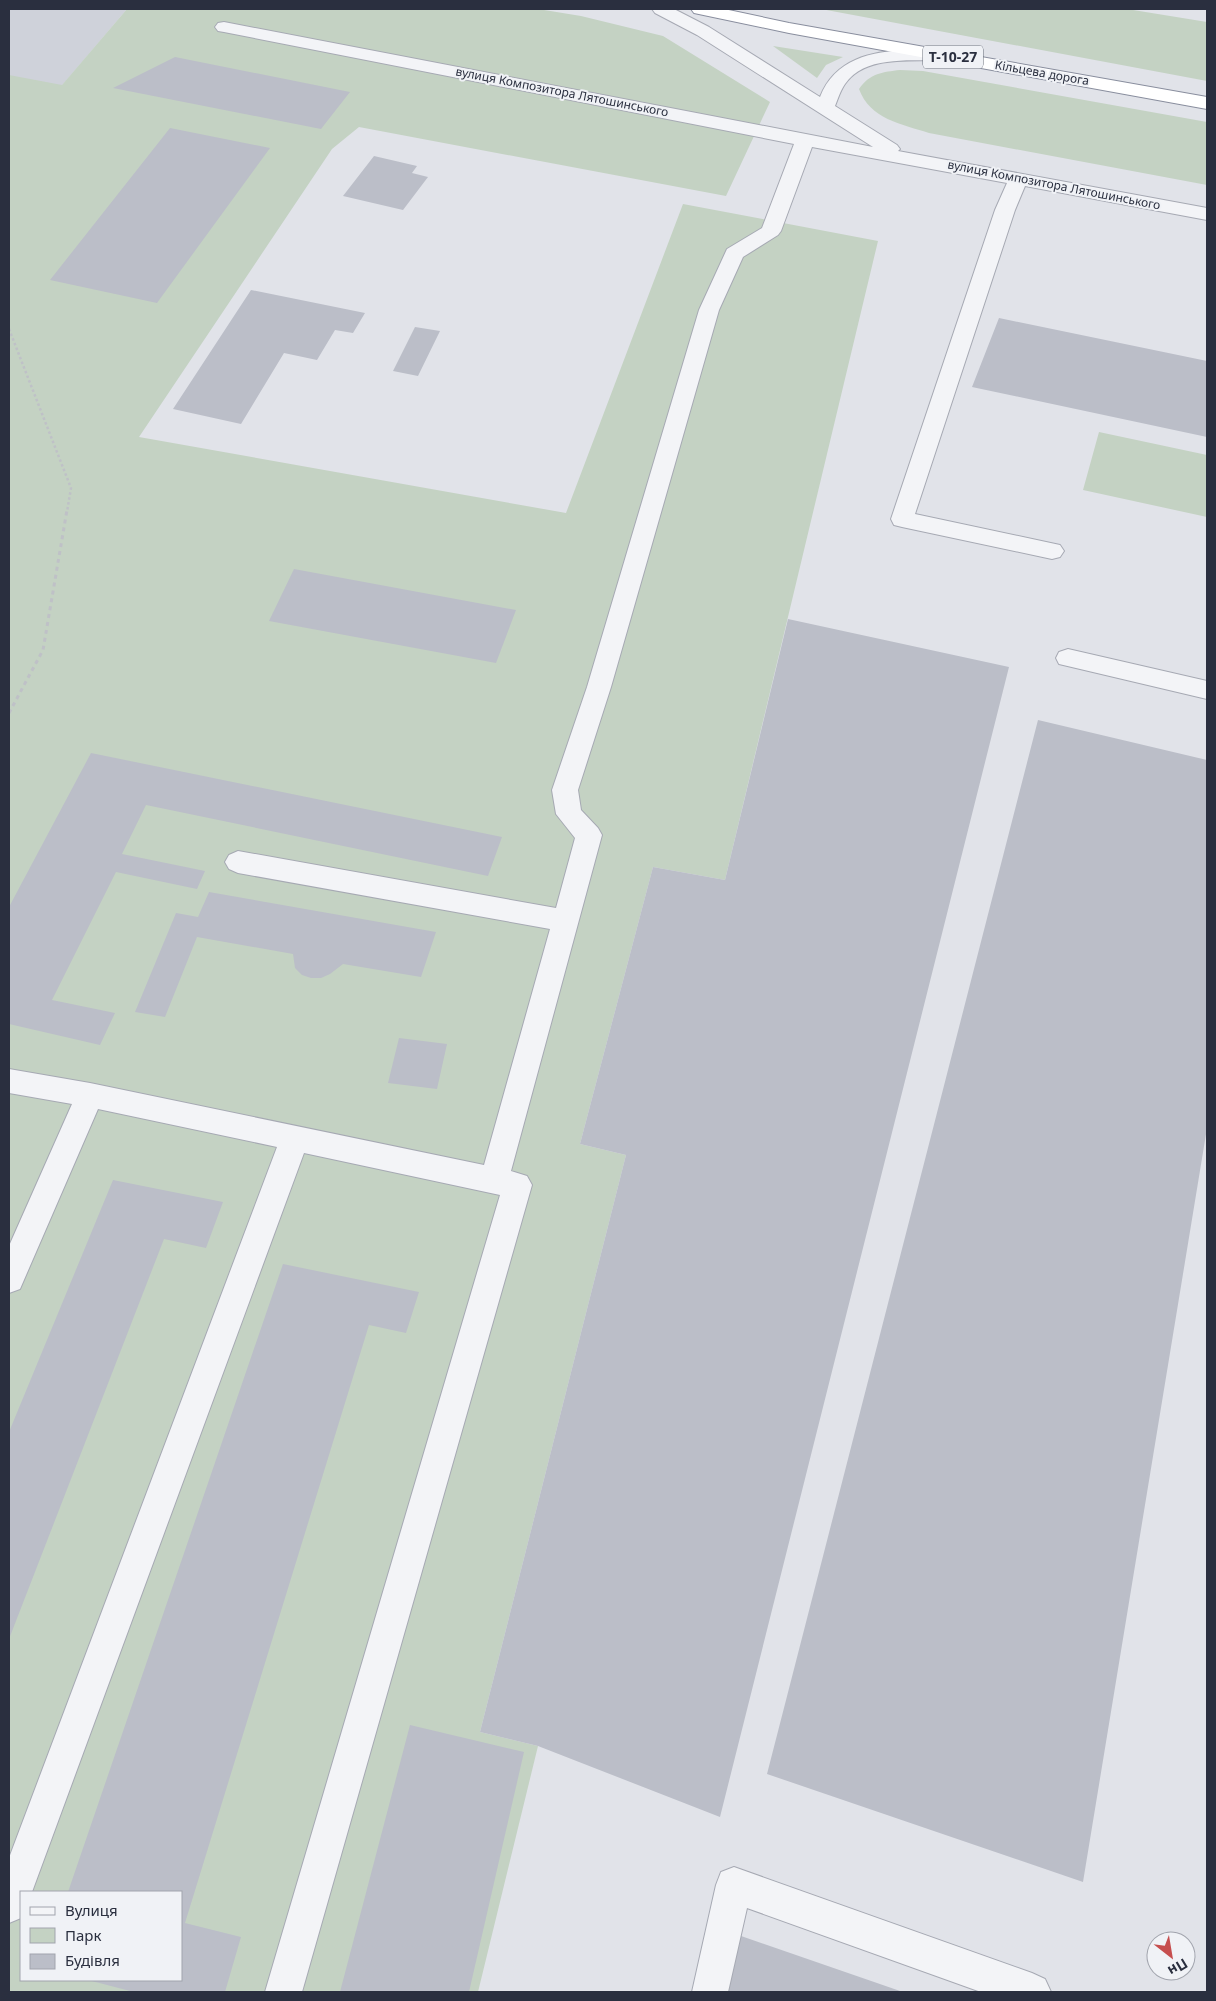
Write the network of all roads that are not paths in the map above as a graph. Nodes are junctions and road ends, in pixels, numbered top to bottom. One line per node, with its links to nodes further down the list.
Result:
1 (661, 9): 6 (street, вулиця Композитора Лятошинського)
2 (700, 9): 4 (highway, Кільцева дорога / Т-10-27)
3 (224, 27): 7 (street, вулиця Композитора Лятошинського)
4 (938, 55): 5 (highway, Кільцева дорога / Т-10-27); 6 (street)
5 (1207, 103)
6 (825, 109): 8 (street, вулиця Композитора Лятошинського)
7 (805, 140): 8 (street, вулиця Композитора Лятошинського); 15 (street)
8 (901, 156): 9 (street, вулиця Композитора Лятошинського)
9 (1018, 180): 10 (street, вулиця Композитора Лятошинського); 11 (street)
10 (1207, 214)
11 (1052, 550)
12 (1068, 658): 13 (street)
13 (1207, 690)
14 (238, 862): 15 (street)
15 (567, 920): 19 (street)
16 (9, 1081): 17 (street)
17 (90, 1095): 18 (street); 20 (street)
18 (295, 1139): 19 (street); 21 (street)
19 (494, 1181): 22 (street)
20 (9, 1279)
21 (9, 1905)
22 (283, 1992)
23 (710, 1992): 24 (street)
24 (1032, 1992)

